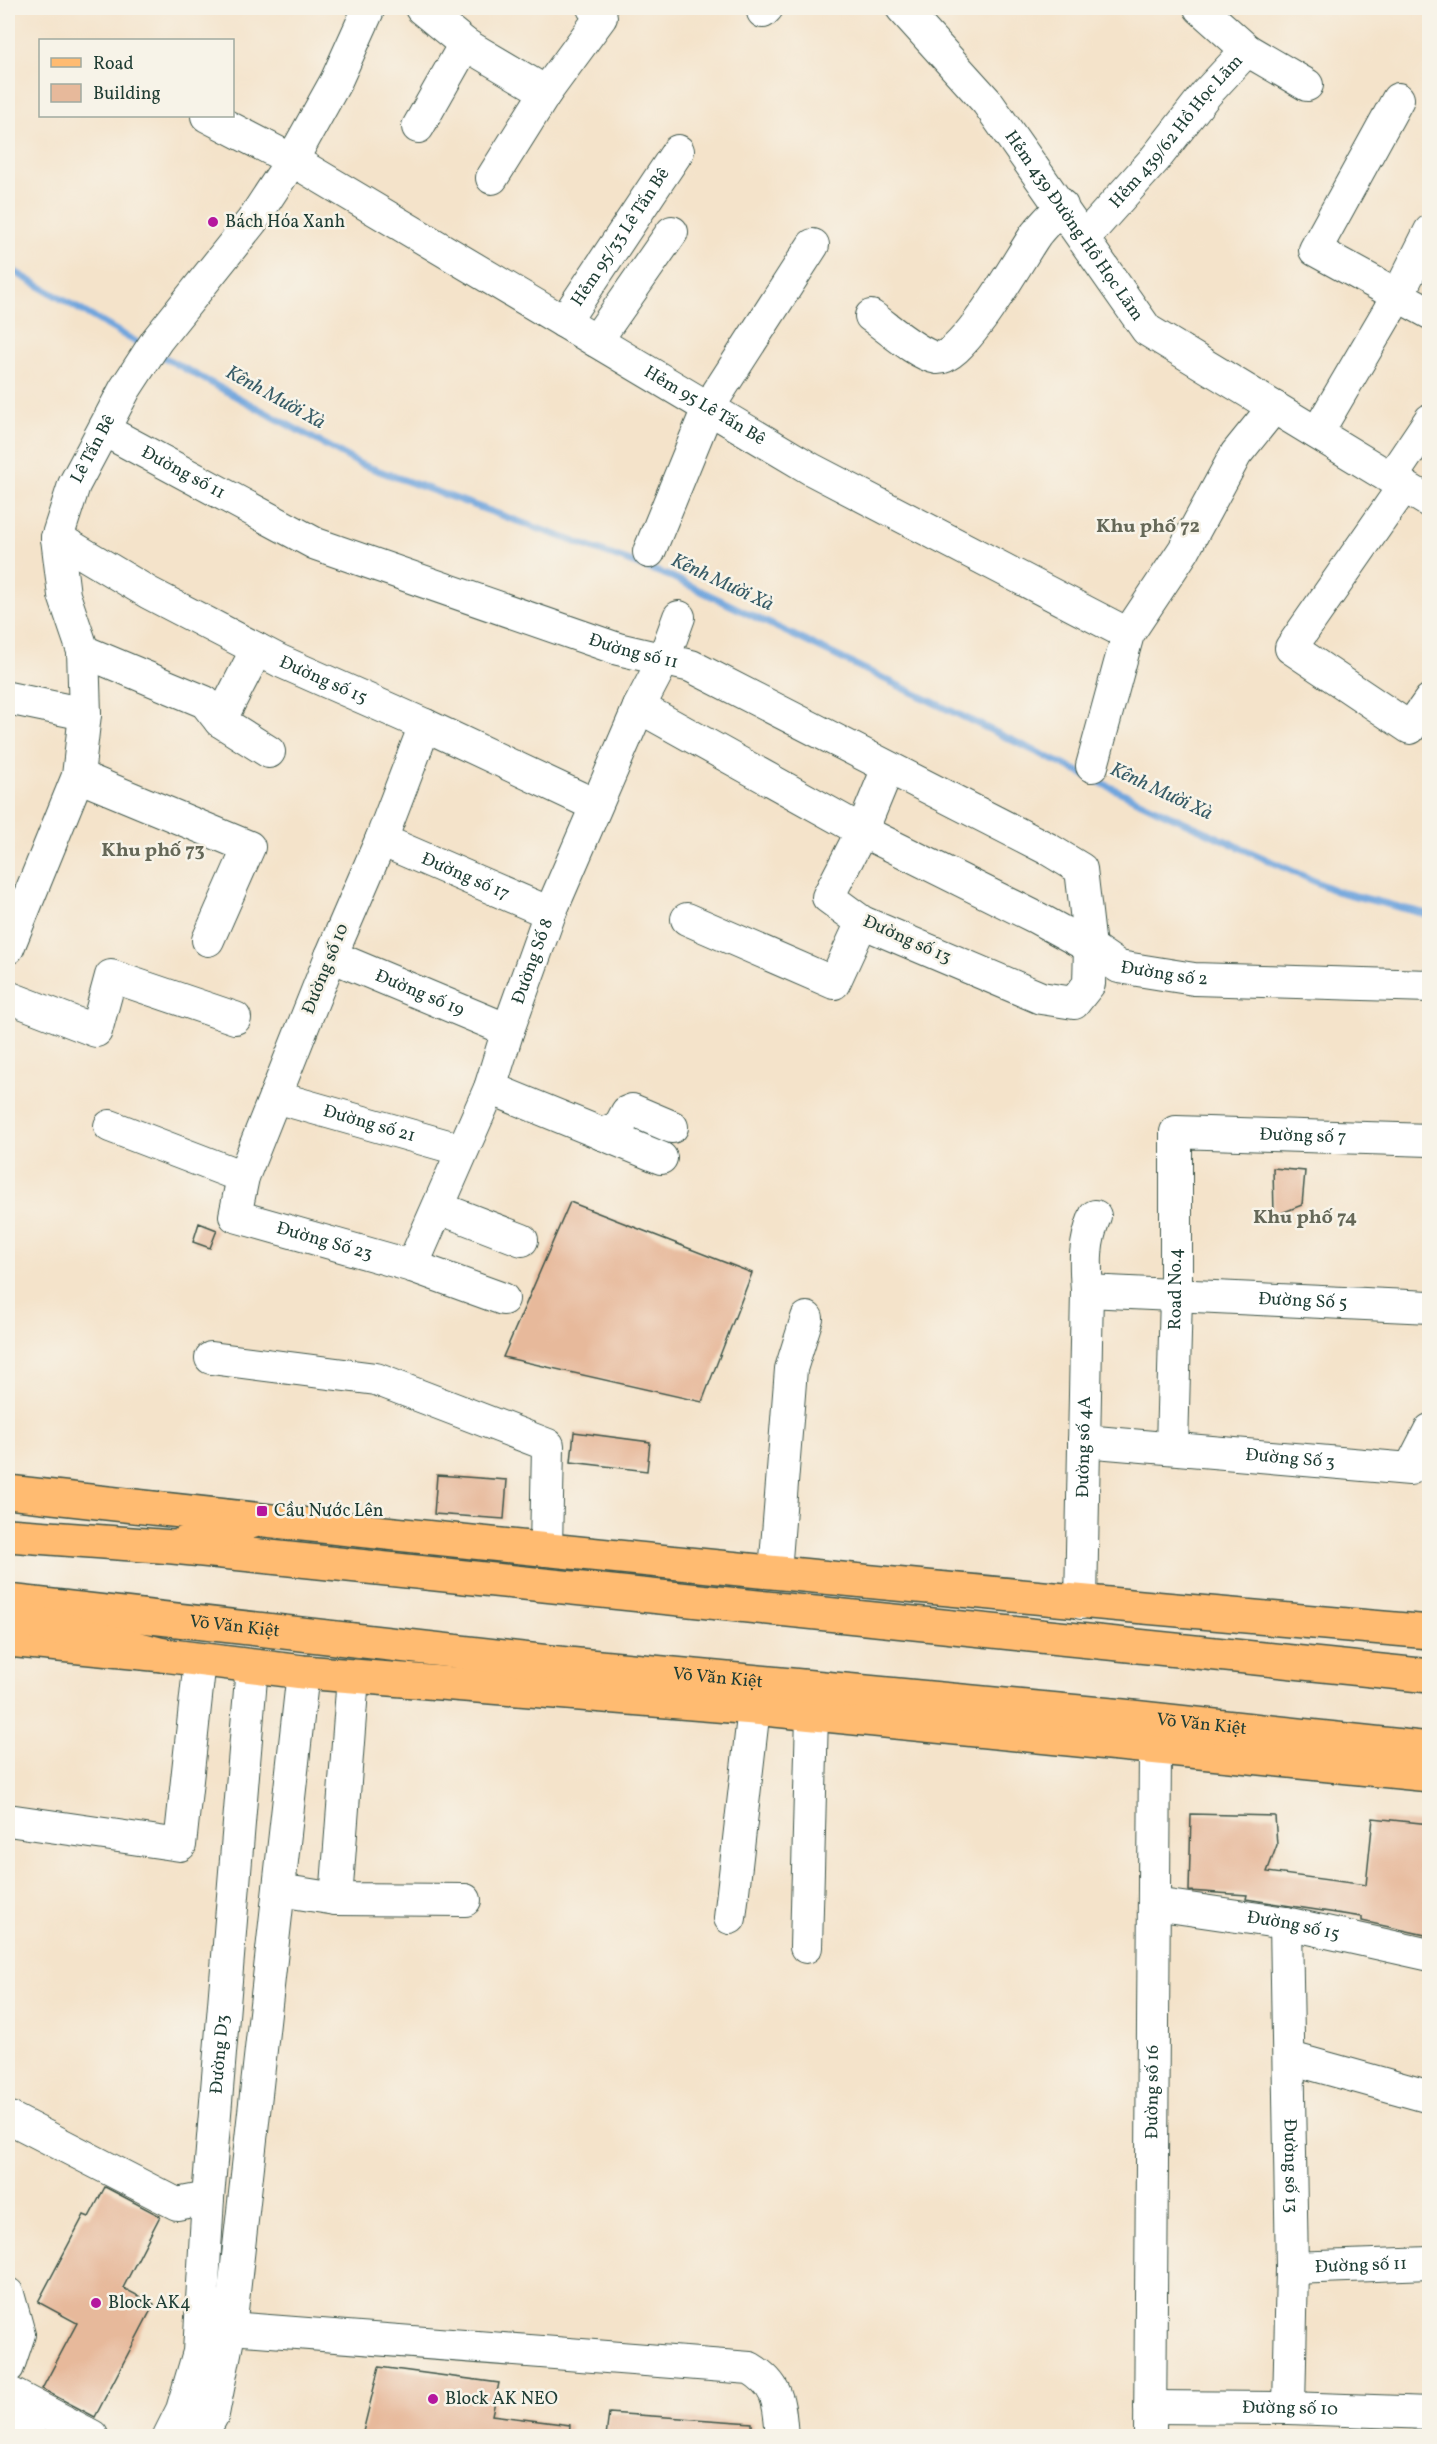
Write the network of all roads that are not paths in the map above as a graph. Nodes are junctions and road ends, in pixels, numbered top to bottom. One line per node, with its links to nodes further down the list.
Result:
1 (369, 8): 14 (street, Lê Tấn Bê)
2 (421, 8): 6 (street)
3 (593, 8): 9 (street)
4 (902, 8): 16 (street, Hẻm 439 Đường Hồ Học Lãm)
5 (1200, 8): 7 (street)
6 (465, 44): 9 (street); 12 (street)
7 (1247, 50): 8 (street, Hẻm 439/62 Hồ Học Lãm); 19 (street, Hẻm 439/62 Hồ Học Lãm)
8 (1307, 85)
9 (546, 92): 15 (street)
10 (1398, 99): 21 (street)
11 (209, 117): 14 (street, Hẻm 95 Lê Tấn Bê)
12 (418, 128)
13 (678, 151): 24 (street, Hẻm 95/33 Lê Tấn Bê)
14 (292, 160): 24 (street, Hẻm 95 Lê Tấn Bê); 29 (street, Lê Tấn Bê)
15 (492, 178)
16 (1062, 206): 19 (street, Hẻm 439 Đường Hồ Học Lãm); 23 (street)
17 (1430, 231): 21 (street)
18 (672, 232): 25 (street)
19 (1084, 238): 26 (street, Hẻm 439 Đường Hồ Học Lãm)
20 (813, 245): 27 (street)
21 (1398, 295): 22 (street); 30 (street)
22 (1430, 313)
23 (871, 316)
24 (564, 322): 25 (street, Hẻm 95 Lê Tấn Bê)
25 (596, 341): 27 (street, Hẻm 95 Lê Tấn Bê)
26 (1274, 407): 30 (street, Hẻm 439 Đường Hồ Học Lãm); 35 (street)
27 (708, 408): 33 (street); 35 (street, Hẻm 95 Lê Tấn Bê)
28 (1430, 420): 31 (street)
29 (104, 430): 32 (street, Lê Tấn Bê); 38 (street, Đường số 11)
30 (1317, 433): 31 (street, Hẻm 439 Đường Hồ Học Lãm)
31 (1408, 489): 40 (street)
32 (57, 538): 36 (street, Đường số 15); 37 (street, Lê Tấn Bê)
33 (649, 552)
34 (679, 617): 38 (street, Đường Số 8)
35 (1128, 634): 46 (street)
36 (257, 649): 43 (street); 44 (street, Đường số 15)
37 (83, 651): 42 (street, Lê Tấn Bê); 43 (street)
38 (663, 661): 41 (street, Đường Số 8); 47 (street, Đường số 11)
39 (8, 698): 42 (street)
40 (1430, 700)
41 (639, 707): 49 (street, Đường Số 8); 50 (street)
42 (85, 714): 48 (street, Lê Tấn Bê)
43 (220, 721): 45 (street)
44 (425, 725): 49 (street, Đường số 15); 51 (street, Đường số 10)
45 (269, 752)
46 (1092, 766)
47 (888, 768): 50 (street); 56 (street, Đường số 11)
48 (78, 776): 55 (street); 57 (street, Lê Tấn Bê)
49 (595, 805): 52 (street, Đường Số 8)
50 (862, 831): 54 (street, Đường số 13); 56 (street, Đường số 2)
51 (381, 840): 52 (street, Đường số 17); 58 (street, Đường số 10)
52 (550, 913): 62 (street, Đường Số 8)
53 (687, 919): 54 (street)
54 (862, 922): 56 (street, Đường số 13)
55 (208, 940)
56 (1090, 946): 59 (street, Đường số 2)
57 (8, 948)
58 (331, 956): 62 (street, Đường số 19); 64 (street, Đường số 10)
59 (1430, 986)
60 (8, 997): 61 (street)
61 (235, 1018)
62 (508, 1030): 63 (street, Đường Số 8)
63 (490, 1088): 68 (street); 70 (street, Đường Số 8)
64 (275, 1097): 70 (street, Đường số 21); 72 (street, Đường số 10)
65 (110, 1126): 72 (street)
66 (672, 1127): 68 (street)
67 (1176, 1132): 69 (street, Đường số 7); 79 (street, Road No.4)
68 (602, 1134): 71 (street)
69 (1430, 1140)
70 (462, 1150): 73 (street, Đường Số 8)
71 (661, 1158)
72 (243, 1177): 74 (street, Đường số 10)
73 (439, 1208): 76 (street); 77 (street, Đường Số 8)
74 (235, 1216): 77 (street, Đường Số 23)
75 (1095, 1216): 78 (street, Đường số 4A)
76 (522, 1240)
77 (412, 1266): 80 (street, Đường Số 23)
78 (1087, 1291): 79 (street, Đường Số 5); 85 (street, Đường số 4A)
79 (1176, 1296): 81 (street, Đường Số 5); 86 (street, Road No.4)
80 (503, 1299)
81 (1430, 1307)
82 (807, 1318): 92 (street)
83 (211, 1358): 91 (street)
84 (1430, 1430): 86 (street, Đường Số 3)
85 (1084, 1441): 86 (street, Đường Số 3); 94 (street, Đường số 4A)
86 (1172, 1447)
87 (8, 1492): 88 (main road)
88 (257, 1520): 90 (main road); 91 (main road)
89 (8, 1535): 90 (main road)
90 (173, 1547): 100 (main road)
91 (546, 1550): 92 (main road)
92 (775, 1572): 94 (main road)
93 (8, 1601): 107 (main road, Võ Văn Kiệt)
94 (1082, 1603): 96 (main road)
95 (8, 1615): 98 (main road)
96 (1430, 1632)
97 (8, 1640): 98 (main road, Võ Văn Kiệt)
98 (163, 1655): 99 (main road, Võ Văn Kiệt)
99 (200, 1660): 102 (main road, Võ Văn Kiệt); 109 (street)
100 (1430, 1676)
101 (353, 1677): 103 (main road, Võ Văn Kiệt); 104 (main road, Võ Văn Kiệt); 111 (street)
102 (251, 1679): 103 (main road, Võ Văn Kiệt); 121 (street, Đường D3)
103 (302, 1685): 110 (street)
104 (754, 1708): 105 (main road, Võ Văn Kiệt); 114 (street)
105 (812, 1715): 106 (main road, Võ Văn Kiệt); 116 (street)
106 (1155, 1749): 108 (main road, Võ Văn Kiệt); 113 (street, Đường số 16)
107 (1430, 1749)
108 (1430, 1775)
109 (8, 1820)
110 (279, 1890): 111 (street); 125 (street)
111 (336, 1899): 112 (street)
112 (465, 1900)
113 (1154, 1904): 115 (street, Đường số 15); 130 (street, Đường số 16)
114 (730, 1918)
115 (1286, 1923): 117 (street, Đường số 15); 118 (street, Đường số 13)
116 (806, 1947)
117 (1430, 1955)
118 (1290, 2058): 119 (street); 123 (street, Đường số 13)
119 (1430, 2097)
120 (8, 2117): 121 (street)
121 (208, 2198): 134 (street, Đường D3)
122 (1430, 2262): 123 (street, Đường số 11)
123 (1292, 2268): 128 (street, Đường số 13)
124 (8, 2294): 126 (street)
125 (230, 2328): 135 (street); 136 (street)
126 (8, 2367)
127 (8, 2392): 133 (street)
128 (1289, 2408): 129 (street, Đường số 10); 130 (street, Đường số 10)
129 (1430, 2413)
130 (1150, 2422)
131 (8, 2425): 132 (street)
132 (30, 2436)
133 (92, 2436)
134 (169, 2436)
135 (201, 2436)
136 (782, 2436)

